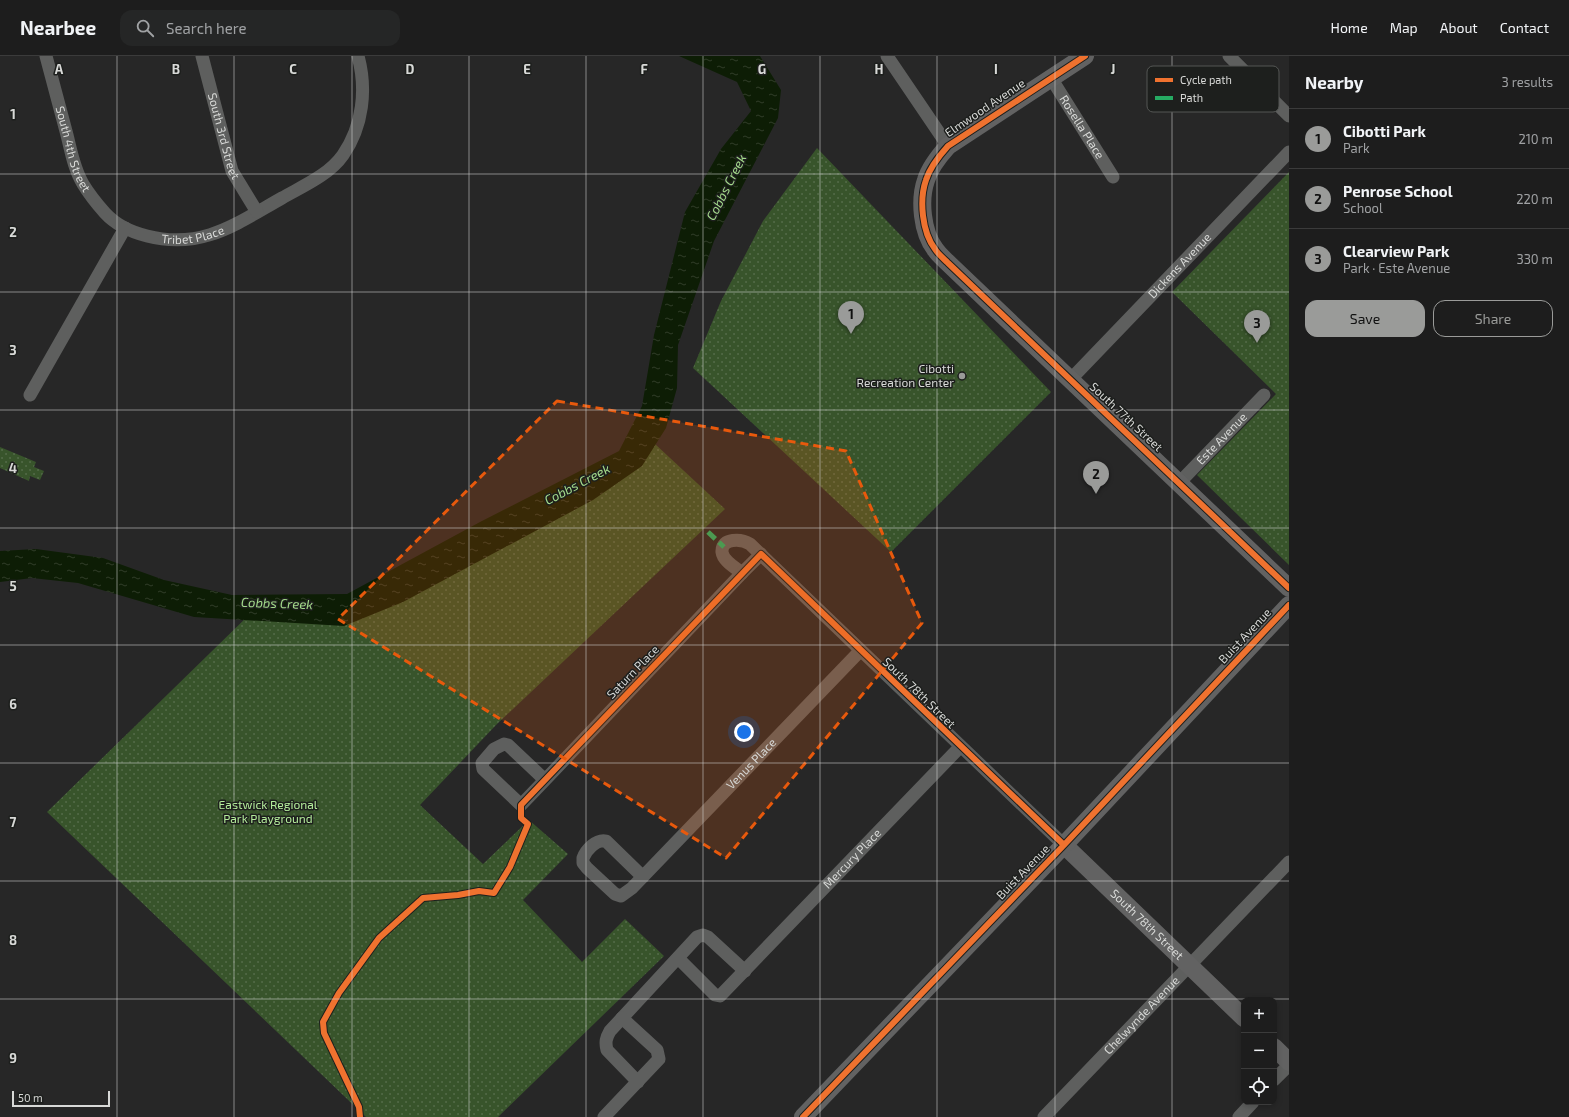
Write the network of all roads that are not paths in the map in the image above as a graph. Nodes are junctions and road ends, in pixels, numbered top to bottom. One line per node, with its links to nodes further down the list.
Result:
1 (46, 56): 15 (street, South 4th Street)
2 (202, 56): 14 (street, South 3rd Street)
3 (358, 56): 14 (street, Tribet Place)
4 (887, 56): 11 (street)
5 (1229, 56): 7 (street)
6 (1081, 57): 8 (street, Elmwood Avenue)
7 (1240, 66)
8 (1051, 78): 11 (street, Elmwood Avenue); 13 (street, Rosella Place)
9 (1279, 102): 10 (street)
10 (1287, 109)
11 (948, 146): 16 (street, Elmwood Avenue)
12 (1289, 152): 17 (street, Dickens Avenue)
13 (1113, 177)
14 (257, 212): 15 (street, Tribet Place)
15 (125, 228): 18 (street)
16 (948, 263): 17 (street, South 77th Street)
17 (1071, 379): 20 (street, South 77th Street)
18 (30, 395)
19 (1264, 395): 20 (street, Este Avenue)
20 (1180, 482): 23 (street, South 77th Street)
21 (761, 554): 22 (street, Saturn Place); 22 (street, South 78th Street); 25 (street, South 78th Street)
22 (742, 573): 27 (street, Saturn Place)
23 (1289, 588)
24 (1289, 605): 28 (street, Buist Avenue)
25 (860, 650): 26 (street, South 78th Street); 30 (street, Venus Place)
26 (960, 747): 28 (street, South 78th Street); 33 (street, Mercury Place)
27 (545, 780): 27 (street, Saturn Place)
28 (1064, 845): 32 (street, South 78th Street); 43 (street, Buist Avenue)
29 (1289, 862): 32 (street, Chelwynde Avenue)
30 (643, 877): 30 (street, Venus Place)
31 (678, 958): 33 (street); 33 (street, Mercury Place); 35 (street)
32 (1189, 966): 34 (street, South 78th Street); 44 (street, Chelwynde Avenue)
33 (744, 971)
34 (1241, 1015)
35 (622, 1018): 40 (street); 40 (street)
36 (1277, 1050): 37 (street)
37 (1289, 1062)
38 (1289, 1065): 39 (street)
39 (1277, 1077)
40 (638, 1082): 42 (street)
41 (1250, 1105): 45 (street)
42 (604, 1117)
43 (803, 1117)
44 (1044, 1117)
45 (1239, 1117)

